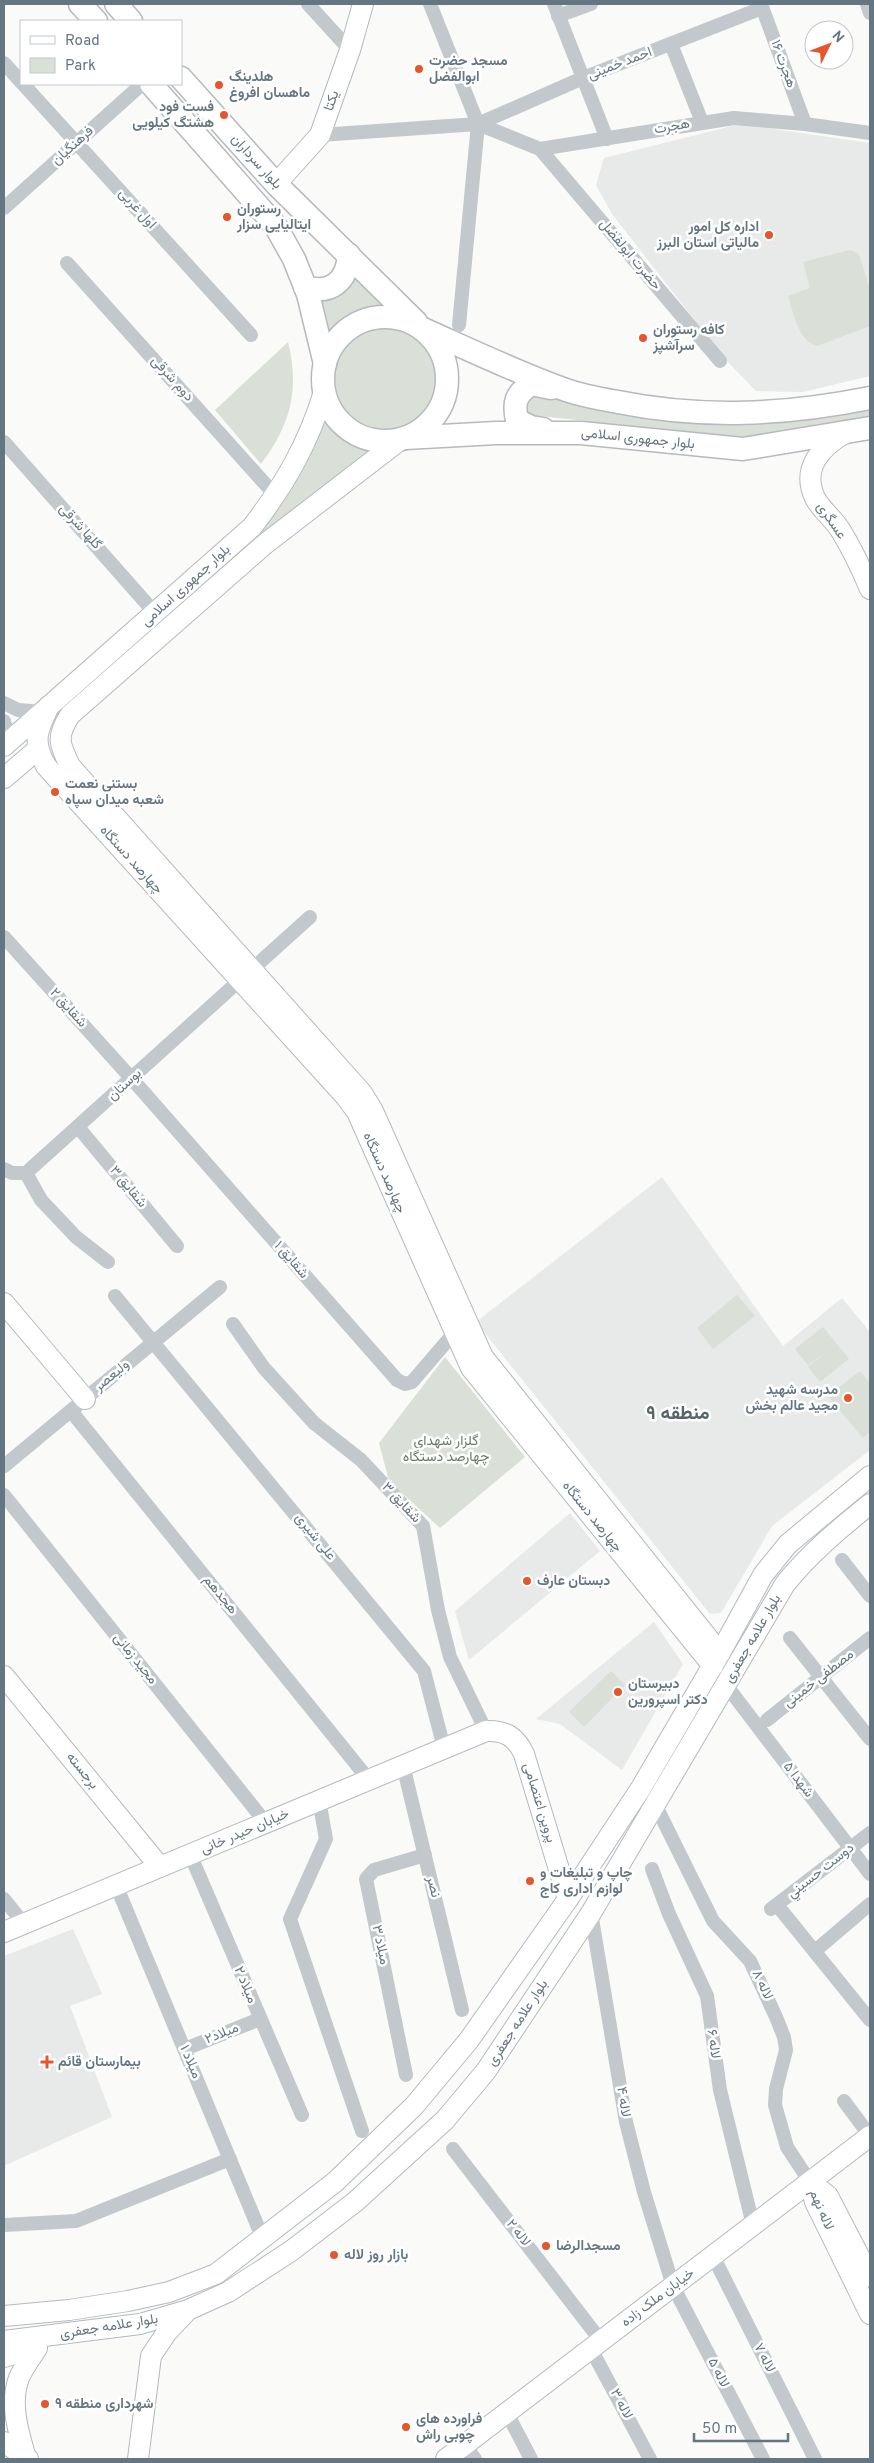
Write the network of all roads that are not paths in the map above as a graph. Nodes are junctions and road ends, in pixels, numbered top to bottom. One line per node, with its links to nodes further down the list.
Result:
1 (80, 4): 11 (main road)
2 (116, 4): 12 (main road)
3 (308, 4): 14 (street)
4 (363, 4): 14 (main road, یکتا)
5 (430, 4): 23 (street)
6 (590, 4): 9 (street)
7 (867, 4): 10 (street)
8 (762, 6): 13 (street, احمد خمینی); 24 (street, هجرت ۱۶)
9 (556, 10): 16 (street)
10 (870, 13)
11 (95, 20)
12 (130, 20)
13 (671, 44): 16 (street, احمد خمینی); 22 (street)
14 (350, 50): 26 (main road, یکتا)
15 (4, 63): 18 (street, اول غربی)
16 (583, 78): 23 (street, احمد خمینی); 27 (street)
17 (182, 79): 30 (main road, بلوار سرداران)
18 (20, 81)
19 (24, 85): 28 (street, اول غربی)
20 (141, 85): 28 (street, فرهنگیان)
21 (153, 85): 34 (main road, بلوار سرداران)
22 (702, 122): 24 (street, هجرت); 27 (street, هجرت)
23 (478, 124): 26 (street); 29 (street); 35 (street)
24 (805, 124): 25 (street, هجرت)
25 (870, 133)
26 (320, 135): 30 (main road, یکتا)
27 (607, 139): 29 (street, هجرت)
28 (77, 143): 31 (street, فرهنگیان); 37 (street, اول غربی)
29 (540, 149): 38 (street, حضرت ابولفضل)
30 (276, 184): 32 (main road, بلوار سرداران)
31 (6, 200)
32 (349, 255): 34 (main road); 36 (main road, بلوار سرداران)
33 (67, 263): 48 (street, دوم شرقی)
34 (305, 287): 39 (main road, بلوار سرداران)
35 (459, 325)
36 (422, 328): 39 (main road); 40 (main road); 46 (main road)
37 (251, 335)
38 (720, 360)
39 (325, 364): 41 (main road)
40 (567, 390): 42 (main road); 44 (main road)
41 (324, 392): 46 (main road); 48 (main road, بلوار جمهوری اسلامی)
42 (870, 398)
43 (870, 428): 45 (main road, بلوار جمهوری اسلامی)
44 (559, 432): 45 (main road, بلوار جمهوری اسلامی); 46 (main road, بلوار جمهوری اسلامی)
45 (845, 433): 49 (main road, عسگری)
46 (403, 439): 54 (main road, بلوار جمهوری اسلامی)
47 (4, 442): 50 (street, گلها شرقی)
48 (276, 496): 50 (main road, بلوار جمهوری اسلامی)
49 (870, 589)
50 (155, 613): 52 (main road, بلوار جمهوری اسلامی)
51 (4, 703): 52 (street)
52 (46, 709): 55 (main road, بلوار جمهوری اسلامی); 56 (main road)
53 (4, 721): 55 (street)
54 (60, 730): 60 (main road, چهارصد دستگاه)
55 (4, 746)
56 (37, 750): 57 (main road); 60 (main road, چهارصد دستگاه)
57 (4, 778)
58 (310, 917): 60 (street, بوستان)
59 (4, 937): 61 (street, شقایق ۲)
60 (246, 976): 61 (street, بوستان); 71 (main road, چهارصد دستگاه)
61 (132, 1079): 62 (street, بوستان); 71 (street, شقایق ۱)
62 (78, 1127): 64 (street, بوستان); 65 (street, شقایق ۳)
63 (4, 1169): 64 (street)
64 (26, 1173): 66 (street)
65 (177, 1246)
66 (108, 1262)
67 (220, 1287): 72 (street, ولیعصر)
68 (115, 1296): 72 (street, علی شیری)
69 (4, 1303): 73 (main road)
70 (233, 1324): 87 (street, شقایق ۳)
71 (460, 1326): 82 (main road, چهارصد دستگاه)
72 (154, 1342): 73 (street, ولیعصر); 89 (street, علی شیری)
73 (78, 1405): 74 (street, ولیعصر); 91 (street, هجدهم)
74 (4, 1465)
75 (870, 1476): 82 (main road, بلوار علامه جعفری)
76 (4, 1495): 94 (street, مجید زمانی)
77 (870, 1504): 85 (main road, بلوار علامه جعفری)
78 (842, 1560): 79 (street)
79 (870, 1596)
80 (790, 1638): 84 (street)
81 (870, 1638): 84 (street, مصطفی خمینی)
82 (716, 1660): 104 (main road, بلوار علامه جعفری)
83 (4, 1676): 99 (main road, برجسته)
84 (821, 1677): 86 (street, مصطفی خمینی); 88 (street)
85 (726, 1686): 93 (main road, بلوار علامه جعفری); 96 (street, شهدا ۵)
86 (767, 1720)
87 (486, 1731): 89 (main road, خیابان حیدر خانی); 104 (main road, پروین اعتصامی)
88 (870, 1739)
89 (444, 1748): 90 (main road, خیابان حیدر خانی)
90 (404, 1765): 91 (main road, خیابان حیدر خانی); 98 (street, نصر)
91 (369, 1780): 92 (main road, خیابان حیدر خانی)
92 (319, 1800): 94 (main road, خیابان حیدر خانی); 121 (street)
93 (655, 1804): 106 (main road, بلوار علامه جعفری); 125 (street, لاله ۸)
94 (266, 1823): 97 (main road, خیابان حیدر خانی)
95 (870, 1833): 96 (street, دوست حسيني)
96 (850, 1848): 101 (street, شهدا ۵); 109 (street, دوست حسيني)
97 (190, 1854): 99 (main road, خیابان حیدر خانی); 111 (street, میلاد ۲)
98 (425, 1855): 110 (street, نصر); 116 (street, میلاد ۳)
99 (160, 1867): 102 (main road, خیابان حیدر خانی)
100 (652, 1869): 127 (street, لاله ۶)
101 (870, 1874)
102 (116, 1885): 107 (main road, خیابان حیدر خانی); 114 (street, میلاد ۱)
103 (4, 1899): 107 (street)
104 (568, 1899): 113 (main road, بلوار علامه جعفری)
105 (870, 1904): 109 (street)
106 (591, 1913): 115 (main road, بلوار علامه جعفری); 131 (street, لاله ۴)
107 (24, 1924): 108 (main road, خیابان حیدر خانی)
108 (4, 1932)
109 (815, 1951): 112 (street)
110 (462, 2010)
111 (260, 2019): 114 (street, میلاد۲); 120 (street, میلاد ۲)
112 (870, 2020)
113 (470, 2040): 115 (main road); 117 (main road, بلوار علامه جعفری)
114 (184, 2049): 124 (street, میلاد ۱)
115 (493, 2061): 118 (main road, بلوار علامه جعفری)
116 (406, 2075)
117 (439, 2076): 118 (main road); 128 (main road, بلوار علامه جعفری)
118 (463, 2099): 132 (main road, بلوار علامه جعفری)
119 (844, 2101): 122 (street)
120 (302, 2115)
121 (362, 2131)
122 (870, 2136): 125 (main road, خیابان ملک زاده)
123 (453, 2150): 137 (street, لاله ۲)
124 (230, 2159): 126 (street); 128 (street, میلاد ۱)
125 (810, 2182): 127 (main road, خیابان ملک زاده); 130 (main road, لاله نهم); 133 (main road, لاله نهم)
126 (4, 2225)
127 (753, 2225): 129 (main road, خیابان ملک زاده)
128 (263, 2239): 134 (main road, بلوار علامه جعفری)
129 (713, 2256): 131 (main road, خیابان ملک زاده); 149 (street, لاله ۷)
130 (870, 2277)
131 (673, 2286): 137 (main road, خیابان ملک زاده); 148 (street, لاله ۵)
132 (188, 2310): 135 (main road, بلوار علامه جعفری); 144 (main road)
133 (870, 2314)
134 (4, 2316)
135 (74, 2334): 136 (main road, بلوار علامه جعفری); 138 (main road)
136 (4, 2341)
137 (596, 2345): 140 (main road, خیابان ملک زاده); 147 (street, لاله ۳)
138 (37, 2348): 139 (main road); 143 (main road)
139 (4, 2357)
140 (507, 2413): 142 (main road, خیابان ملک زاده); 146 (street)
141 (4, 2442): 143 (main road)
142 (470, 2452): 145 (main road, خیابان ملک زاده)
143 (27, 2459)
144 (138, 2459)
145 (446, 2459)
146 (531, 2459)
147 (650, 2459)
148 (763, 2459)
149 (815, 2459)

